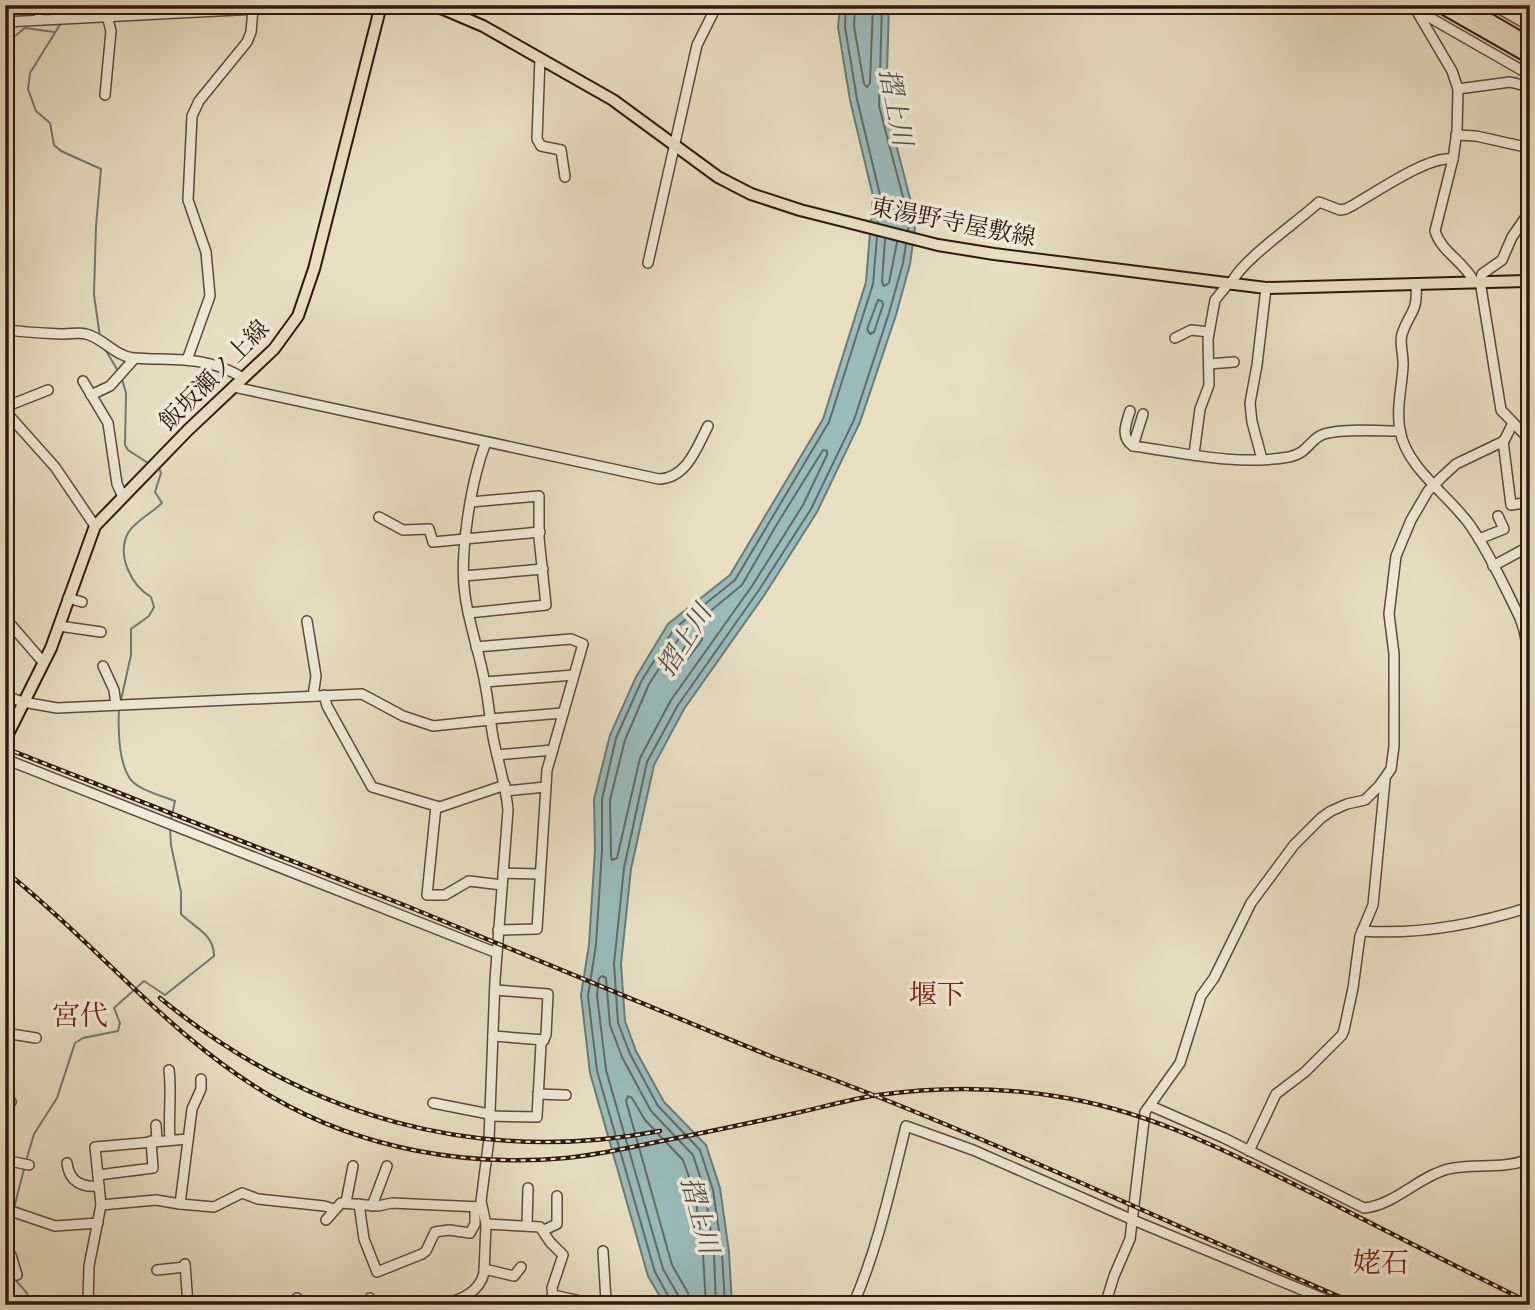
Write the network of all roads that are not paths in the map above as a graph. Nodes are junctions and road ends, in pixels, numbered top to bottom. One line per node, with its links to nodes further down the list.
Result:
1 (38, 5): 15 (street)
2 (108, 5): 14 (street)
3 (332, 5): 10 (street)
4 (382, 5): 44 (main road, 飯坂瀬ノ上線)
5 (425, 5): 20 (main road, 東湯野寺屋敷線)
6 (717, 5): 26 (street)
7 (1439, 5): 19 (highway)
8 (1463, 5): 18 (highway)
9 (1493, 5): 17 (street)
10 (266, 7): 13 (street)
11 (1412, 8): 21 (street); 23 (street)
12 (174, 9): 13 (street); 14 (street)
13 (253, 9): 41 (street)
14 (107, 16): 15 (street); 24 (street)
15 (40, 20): 16 (street)
16 (5, 22)
17 (1530, 26)
18 (1530, 44)
19 (1530, 57)
20 (540, 58): 26 (main road, 東湯野寺屋敷線); 29 (street)
21 (1530, 75)
22 (1530, 87): 23 (street)
23 (1458, 89): 25 (street)
24 (105, 95)
25 (1457, 135): 27 (street); 28 (street)
26 (674, 145): 31 (street); 34 (main road, 東湯野寺屋敷線)
27 (1530, 148)
28 (1453, 159): 32 (street); 34 (street)
29 (565, 177)
30 (1530, 211): 32 (street)
31 (648, 263)
32 (1477, 281): 33 (main road, 東湯野寺屋敷線); 35 (main road, 東湯野寺屋敷線); 52 (street)
33 (1530, 281)
34 (1230, 284): 36 (main road, 東湯野寺屋敷線); 38 (street)
35 (1416, 284): 36 (main road, 東湯野寺屋敷線); 54 (street)
36 (1266, 288): 60 (street)
37 (5, 328): 40 (street)
38 (1209, 332): 39 (street); 43 (street)
39 (1175, 338)
40 (135, 358): 41 (street); 48 (street)
41 (187, 360): 44 (street)
42 (1234, 362): 43 (street)
43 (1209, 364): 59 (street)
44 (243, 378): 46 (main road, 飯坂瀬ノ上線)
45 (83, 381): 48 (street)
46 (234, 387): 57 (street); 62 (main road, 飯坂瀬ノ上線)
47 (48, 390): 49 (street)
48 (91, 395): 62 (street)
49 (5, 409): 67 (street)
50 (1130, 411): 58 (street)
51 (1143, 414): 58 (street)
52 (1513, 423): 55 (street); 56 (street)
53 (708, 426): 57 (street)
54 (1400, 431): 60 (street); 61 (street)
55 (1528, 435)
56 (1503, 441): 61 (street); 64 (street)
57 (486, 442): 63 (street)
58 (1133, 446): 59 (street)
59 (1194, 454): 60 (street)
60 (1262, 459)
61 (1433, 486): 70 (street); 99 (street)
62 (123, 497): 67 (main road, 飯坂瀬ノ上線)
63 (471, 502): 68 (street); 69 (street)
64 (1530, 502)
65 (1498, 516): 70 (street)
66 (379, 517): 69 (street)
67 (95, 526): 75 (main road, 飯坂瀬ノ上線)
68 (540, 532): 69 (street); 73 (street)
69 (466, 539): 74 (street)
70 (1479, 539): 72 (street)
71 (1530, 546): 72 (street)
72 (1493, 566): 83 (street)
73 (542, 569): 74 (street); 77 (street)
74 (464, 576): 77 (street)
75 (68, 598): 76 (street); 80 (main road, 飯坂瀬ノ上線)
76 (82, 602)
77 (468, 612): 82 (street)
78 (5, 618): 84 (street)
79 (307, 621): 90 (street)
80 (59, 626): 81 (street); 84 (main road, 飯坂瀬ノ上線)
81 (101, 632)
82 (476, 647): 86 (street); 87 (street)
83 (1530, 661)
84 (43, 662): 91 (main road, 飯坂瀬ノ上線)
85 (103, 666): 92 (street)
86 (574, 676): 87 (street); 93 (street)
87 (485, 682): 94 (street)
88 (324, 695): 90 (street); 94 (street); 102 (street)
89 (5, 696): 91 (street)
90 (313, 696): 92 (street)
91 (23, 702): 92 (street); 95 (main road, 飯坂瀬ノ上線)
92 (116, 705)
93 (564, 713): 94 (street); 96 (street)
94 (490, 720): 97 (street)
95 (5, 740)
96 (553, 750): 97 (street); 101 (street)
97 (497, 755): 100 (street)
98 (5, 759): 109 (street)
99 (1385, 778): 108 (street); 121 (street)
100 (506, 788): 101 (street); 102 (street); 103 (street)
101 (545, 788): 104 (street)
102 (436, 806): 105 (street)
103 (503, 873): 104 (street); 105 (street)
104 (540, 874): 107 (street)
105 (502, 885): 107 (street)
106 (1530, 907): 108 (street)
107 (498, 930): 109 (street)
108 (1362, 931): 127 (street)
109 (497, 953): 110 (street)
110 (495, 990): 113 (street); 115 (street)
111 (5, 1015): 112 (street)
112 (6, 1033): 114 (street)
113 (493, 1036): 115 (street); 122 (street)
114 (36, 1038)
115 (544, 1040): 118 (street)
116 (169, 1070): 124 (street)
117 (201, 1079): 125 (street)
118 (538, 1094): 119 (street); 122 (street)
119 (566, 1095)
120 (433, 1103): 122 (street)
121 (1151, 1106): 127 (street); 147 (street)
122 (489, 1115): 143 (street)
123 (156, 1125): 126 (street)
124 (170, 1139): 125 (street); 126 (street)
125 (188, 1139): 139 (street)
126 (154, 1141): 134 (street); 134 (street)
127 (1249, 1151): 128 (street)
128 (1530, 1159)
129 (5, 1160): 131 (street)
130 (66, 1163): 135 (street)
131 (29, 1165)
132 (353, 1166): 138 (street)
133 (387, 1166): 142 (street)
134 (98, 1175): 135 (street)
135 (99, 1186): 141 (street)
136 (528, 1188): 150 (street)
137 (557, 1196): 151 (street)
138 (346, 1202): 140 (street); 144 (street)
139 (180, 1204): 141 (street); 144 (street)
140 (359, 1204): 142 (street); 143 (street)
141 (101, 1205): 148 (street)
142 (372, 1206): 143 (street)
143 (478, 1207): 149 (street)
144 (334, 1209): 146 (street)
145 (10, 1211): 148 (street)
146 (326, 1220)
147 (1133, 1220): 160 (street); 166 (street); 167 (street)
148 (98, 1223): 162 (street)
149 (486, 1224): 150 (street); 155 (street)
150 (527, 1226): 151 (street)
151 (544, 1230): 158 (street)
152 (603, 1251): 161 (street)
153 (5, 1252): 157 (street)
154 (521, 1267): 155 (street)
155 (484, 1269): 164 (street)
156 (157, 1270): 159 (street)
157 (18, 1275)
158 (553, 1295): 161 (street); 165 (street)
159 (188, 1303): 163 (street)
160 (1109, 1303)
161 (598, 1304)
162 (89, 1305)
163 (134, 1305)
164 (443, 1305)
165 (546, 1305)
166 (853, 1305)
167 (1339, 1305)

